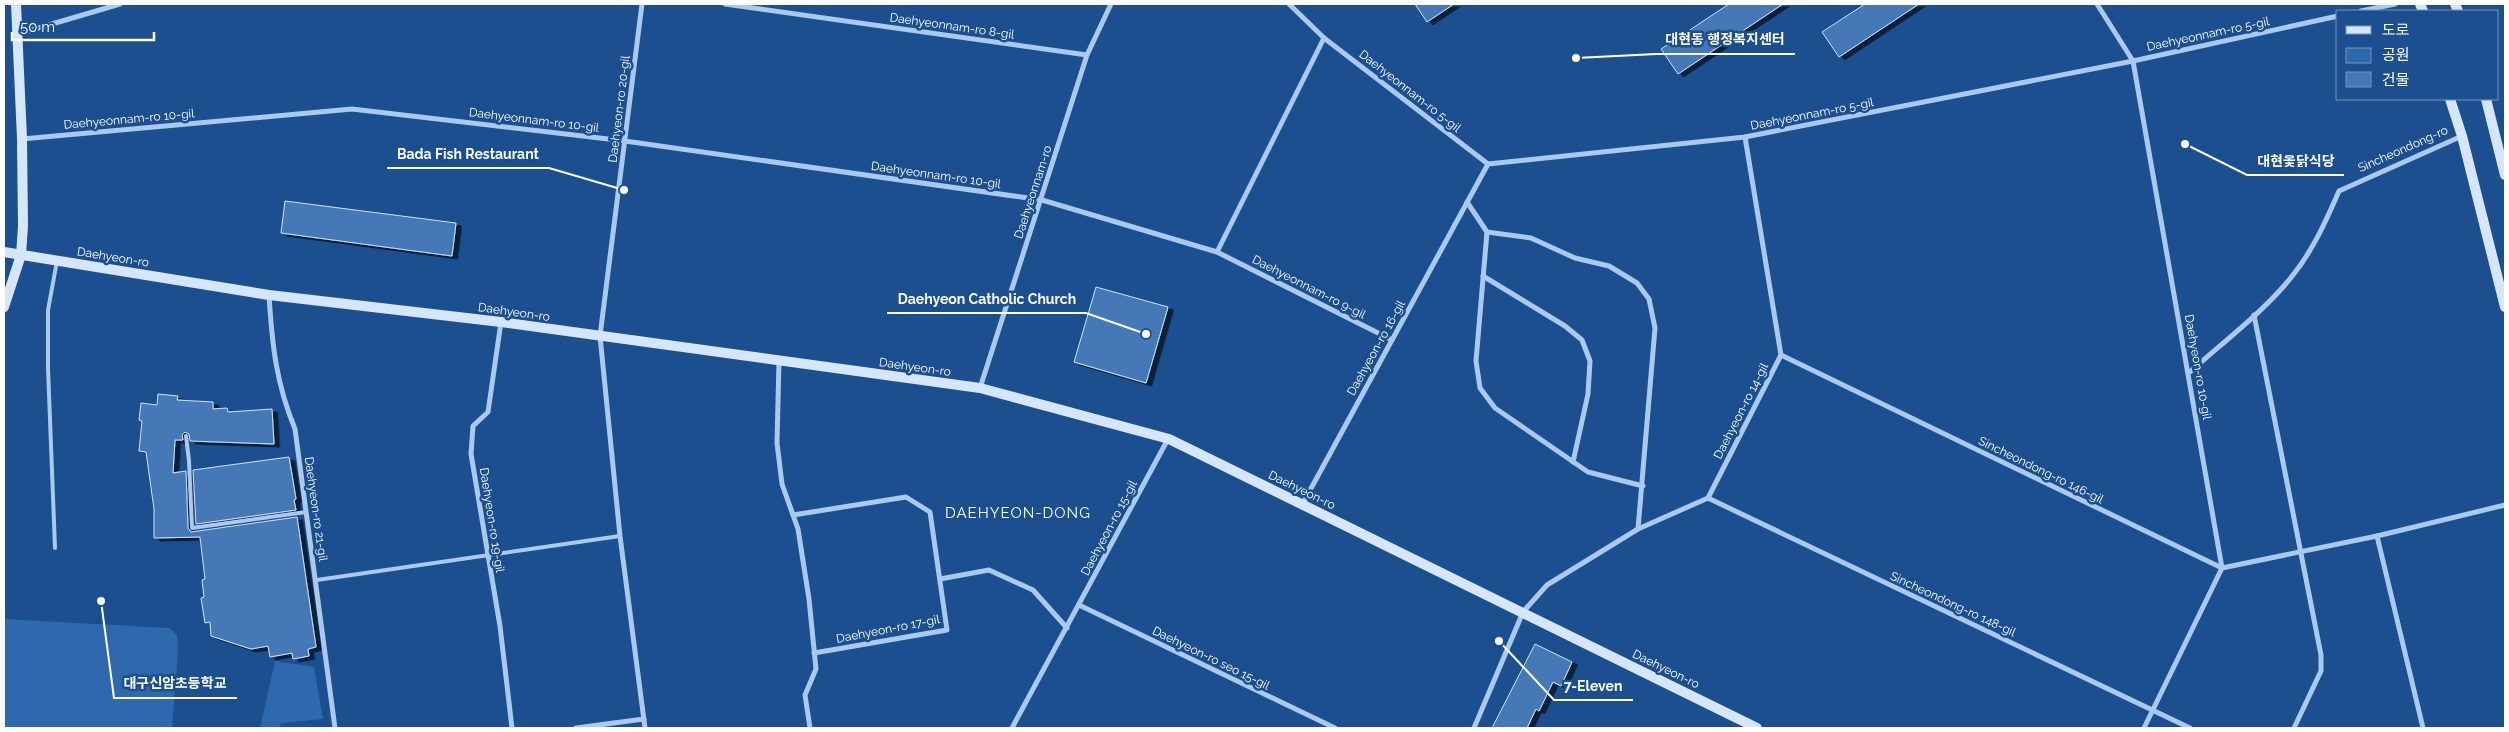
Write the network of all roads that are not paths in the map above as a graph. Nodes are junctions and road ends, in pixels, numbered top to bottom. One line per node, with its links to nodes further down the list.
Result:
1 (16, 4): 11 (main road)
2 (120, 4): 11 (street)
3 (642, 4): 20 (street, Daehyeon-ro 20-gil)
4 (725, 4): 13 (street, Daehyeonnam-ro 8-gil)
5 (1111, 4): 13 (street, Daehyeonnam-ro)
6 (1289, 4): 12 (street, Daehyeonnam-ro 5-gil)
7 (2097, 4): 14 (street, Daehyeon-ro 10-gil)
8 (2395, 4): 9 (street)
9 (2366, 10)
10 (2336, 16): 14 (street, Daehyeonnam-ro 5-gil)
11 (18, 34): 19 (main road)
12 (1324, 38): 21 (street, Daehyeonnam-ro 5-gil); 27 (street)
13 (1087, 55): 23 (street, Daehyeonnam-ro)
14 (2134, 61): 18 (street, Daehyeonnam-ro 5-gil); 40 (street, Daehyeon-ro 10-gil)
15 (2450, 100): 17 (main road, Sincheondong-ro)
16 (2486, 100): 22 (main road)
17 (2462, 136): 32 (main road, Sincheondong-ro); 34 (street, Sincheondong-ro)
18 (1745, 137): 21 (street, Daehyeonnam-ro 5-gil); 38 (street, Daehyeon-ro 14-gil)
19 (22, 139): 20 (street, Daehyeonnam-ro 10-gil); 28 (main road)
20 (625, 141): 23 (street, Daehyeonnam-ro 10-gil); 36 (street, Daehyeon-ro 20-gil)
21 (1488, 164): 24 (street, Daehyeon-ro 16-gil)
22 (2505, 175)
23 (1042, 200): 27 (street, Daehyeonnam-ro 9-gil); 41 (street, Daehyeonnam-ro)
24 (1467, 202): 25 (street); 37 (street, Daehyeon-ro 16-gil)
25 (1487, 232): 30 (street); 45 (street)
26 (4, 252): 28 (main road, Daehyeon-ro)
27 (1217, 252): 37 (street, Daehyeonnam-ro 9-gil)
28 (21, 255): 29 (main road, Daehyeon-ro); 33 (main road)
29 (57, 261): 31 (main road, Daehyeon-ro); 54 (lane)
30 (1483, 276): 44 (street); 44 (street)
31 (268, 295): 35 (main road, Daehyeon-ro); 49 (street, Daehyeon-ro 21-gil)
32 (2505, 306)
33 (4, 307)
34 (2254, 315): 40 (street); 55 (street)
35 (501, 322): 36 (main road, Daehyeon-ro); 56 (street, Daehyeon-ro 19-gil)
36 (600, 336): 39 (main road, Daehyeon-ro); 52 (street)
37 (1392, 340): 47 (street, Daehyeon-ro 16-gil)
38 (1781, 355): 46 (street, Daehyeon-ro 14-gil); 57 (street, Sincheondong-ro 146-gil)
39 (779, 360): 41 (main road, Daehyeon-ro); 50 (street)
40 (2190, 372): 57 (street, Daehyeon-ro 10-gil)
41 (980, 388): 43 (main road, Daehyeon-ro)
42 (186, 436): 49 (lane)
43 (1168, 439): 47 (main road, Daehyeon-ro); 60 (street, Daehyeon-ro 15-gil)
44 (1573, 462): 45 (street)
45 (1643, 486): 51 (street)
46 (1708, 498): 51 (street); 64 (street, Sincheondong-ro 148-gil)
47 (1302, 505): 61 (main road, Daehyeon-ro)
48 (2505, 505): 53 (street)
49 (306, 512): 59 (street, Daehyeon-ro 21-gil)
50 (793, 515): 58 (street, Daehyeon-ro 17-gil); 63 (street)
51 (1638, 530): 61 (street)
52 (620, 536): 56 (lane); 65 (street)
53 (2378, 536): 55 (street); 78 (street)
54 (55, 548)
55 (2299, 552): 57 (street); 77 (street)
56 (488, 555): 59 (lane); 67 (street, Daehyeon-ro 19-gil)
57 (2222, 568): 64 (street)
58 (940, 579): 62 (street); 63 (street, Daehyeon-ro 17-gil)
59 (316, 580): 66 (street, Daehyeon-ro 21-gil)
60 (1079, 605): 62 (street, Daehyeon-ro 15-gil); 72 (street, Daehyeon-ro seo 15-gil)
61 (1523, 612): 73 (street); 74 (main road, Daehyeon-ro)
62 (1067, 628): 71 (street, Daehyeon-ro 15-gil)
63 (814, 653): 70 (street)
64 (2153, 710): 75 (street); 76 (street, Sincheondong-ro 148-gil)
65 (644, 719): 68 (street); 69 (street)
66 (335, 728)
67 (512, 728)
68 (576, 728)
69 (645, 728)
70 (810, 728)
71 (1012, 728)
72 (1335, 728)
73 (1474, 728)
74 (1757, 728)
75 (2144, 728)
76 (2190, 728)
77 (2294, 728)
78 (2423, 728)

